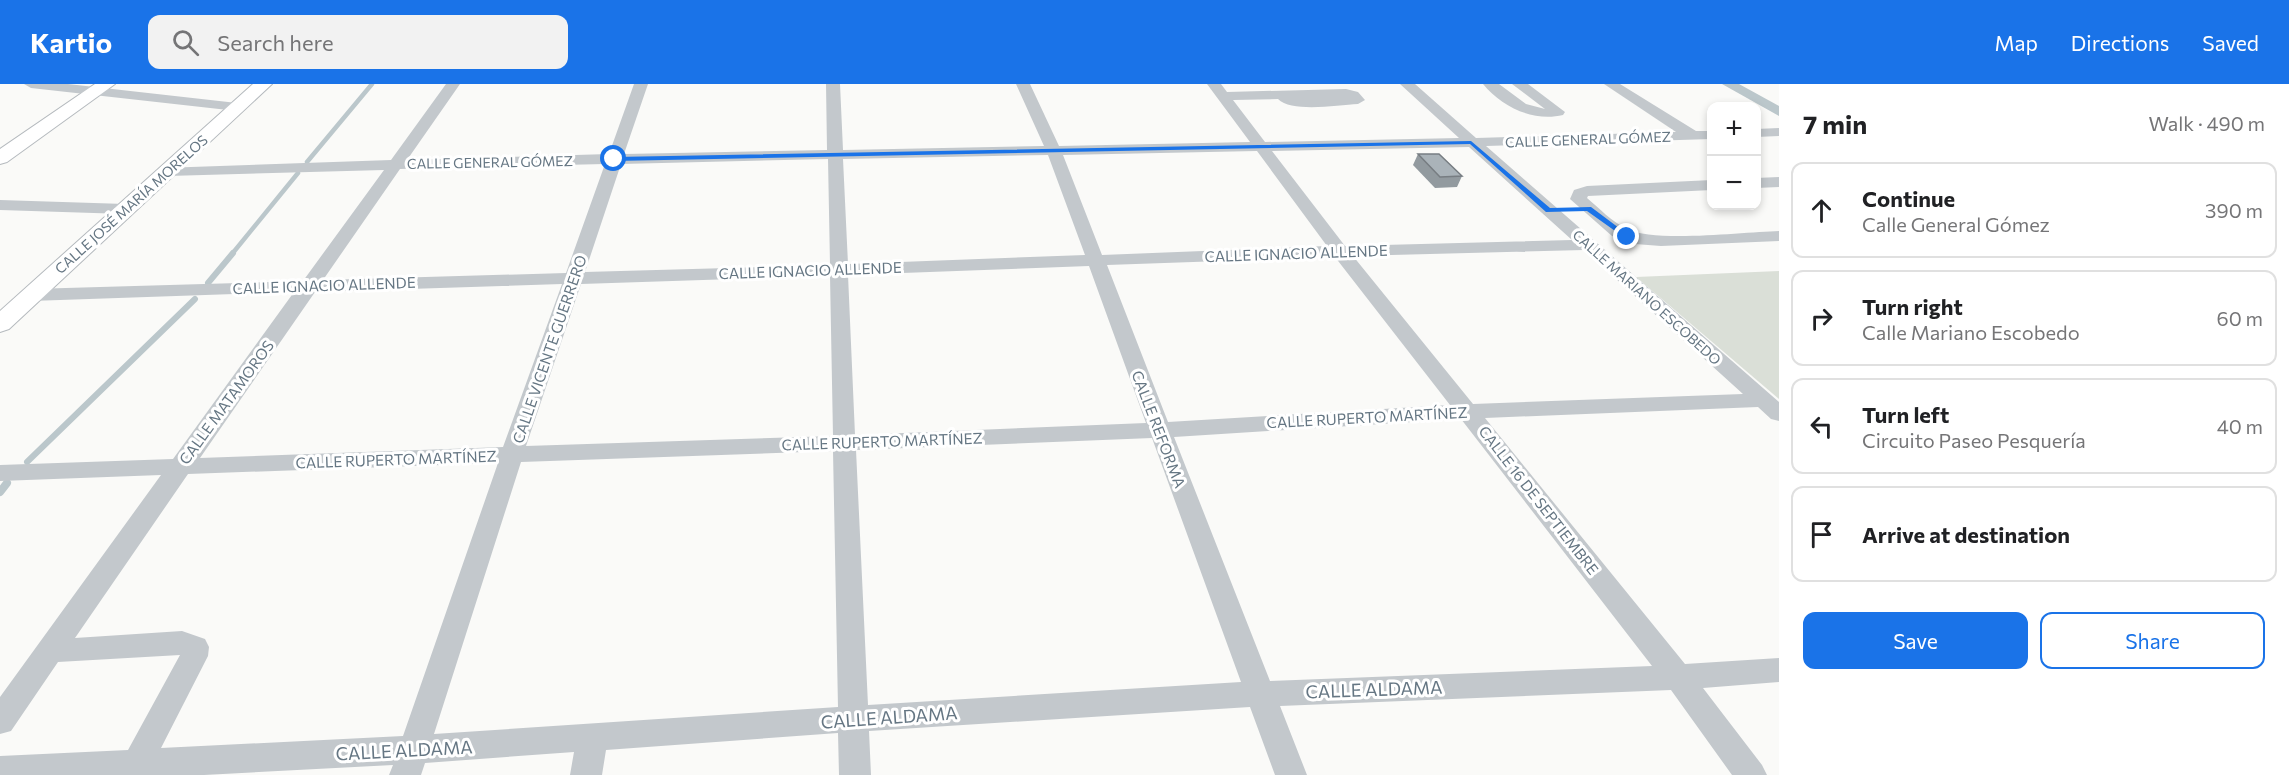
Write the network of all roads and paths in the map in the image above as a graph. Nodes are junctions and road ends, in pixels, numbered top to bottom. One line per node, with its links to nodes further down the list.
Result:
1 (31, 84): 11 (street)
2 (263, 84): 14 (main road, CALLE JOSÉ MARÍA MORELOS)
3 (453, 84): 25 (street, CALLE MATAMOROS)
4 (642, 84): 24 (street, CALLE VICENTE GUERRERO)
5 (832, 84): 22 (street)
6 (1023, 84): 21 (street, CALLE REFORMA)
7 (1407, 84): 19 (street, CALLE MARIANO ESCOBEDO)
8 (1490, 84): 9 (street)
9 (1519, 84)
10 (1611, 84): 18 (street)
11 (100, 88): 14 (street); 23 (main road)
12 (1218, 90): 13 (street); 20 (street, CALLE 16 DE SEPTIEMBRE)
13 (1282, 94)
14 (237, 107): 26 (main road, CALLE JOSÉ MARÍA MORELOS)
15 (1779, 132): 16 (street)
16 (1761, 133)
17 (1707, 135): 18 (street, CALLE GENERAL GÓMEZ)
18 (1693, 136): 19 (street, CALLE GENERAL GÓMEZ)
19 (1471, 142): 20 (street, CALLE GENERAL GÓMEZ); 33 (street, CALLE MARIANO ESCOBEDO)
20 (1260, 146): 21 (street, CALLE GENERAL GÓMEZ); 38 (street, CALLE 16 DE SEPTIEMBRE)
21 (1054, 151): 22 (street, CALLE GENERAL GÓMEZ); 39 (street, CALLE REFORMA)
22 (834, 156): 24 (street, CALLE GENERAL GÓMEZ); 40 (street)
23 (0, 158)
24 (614, 159): 25 (street, CALLE GENERAL GÓMEZ); 41 (street, CALLE VICENTE GUERRERO)
25 (395, 164): 26 (street, CALLE GENERAL GÓMEZ); 42 (street, CALLE MATAMOROS)
26 (168, 171): 31 (main road, CALLE JOSÉ MARÍA MORELOS)
27 (1779, 182): 28 (street)
28 (1761, 183)
29 (1707, 185): 32 (street)
30 (0, 205): 31 (street)
31 (125, 209): 43 (main road, CALLE JOSÉ MARÍA MORELOS)
32 (1588, 209): 33 (street); 34 (street)
33 (1548, 210): 35 (street, CALLE MARIANO ESCOBEDO)
34 (1604, 221): 35 (street); 36 (street)
35 (1563, 223): 37 (street, CALLE MARIANO ESCOBEDO)
36 (1779, 236)
37 (1589, 245): 38 (street, CALLE IGNACIO ALLENDE); 45 (street, CALLE MARIANO ESCOBEDO)
38 (1340, 251): 39 (street, CALLE IGNACIO ALLENDE); 46 (street, CALLE 16 DE SEPTIEMBRE)
39 (1096, 261): 40 (street, CALLE IGNACIO ALLENDE); 47 (street, CALLE REFORMA)
40 (837, 270): 41 (street, CALLE IGNACIO ALLENDE); 48 (street)
41 (574, 277): 42 (street, CALLE IGNACIO ALLENDE); 49 (street, CALLE VICENTE GUERRERO)
42 (309, 286): 43 (street, CALLE IGNACIO ALLENDE); 50 (street, CALLE MATAMOROS)
43 (31, 295): 44 (main road, CALLE JOSÉ MARÍA MORELOS)
44 (0, 324)
45 (1771, 407): 46 (street, CALLE RUPERTO MARTÍNEZ)
46 (1468, 411): 47 (street, CALLE RUPERTO MARTÍNEZ); 54 (street, CALLE 16 DE SEPTIEMBRE)
47 (1158, 430): 48 (street, CALLE RUPERTO MARTÍNEZ); 55 (street, CALLE REFORMA)
48 (844, 443): 49 (street, CALLE RUPERTO MARTÍNEZ); 56 (street)
49 (512, 455): 50 (street, CALLE RUPERTO MARTÍNEZ); 59 (street, CALLE VICENTE GUERRERO)
50 (180, 466): 51 (street, CALLE RUPERTO MARTÍNEZ); 52 (street, CALLE MATAMOROS)
51 (0, 473)
52 (50, 651): 57 (street, CALLE MATAMOROS); 60 (street)
53 (1779, 670): 54 (street, CALLE ALDAMA)
54 (1678, 677): 55 (street, CALLE ALDAMA); 65 (street, CALLE 16 DE SEPTIEMBRE)
55 (1261, 694): 56 (street, CALLE ALDAMA); 64 (street, CALLE REFORMA)
56 (853, 719): 58 (street, CALLE ALDAMA); 63 (street)
57 (0, 721)
58 (592, 738): 59 (street, CALLE ALDAMA); 62 (street)
59 (409, 763): 60 (street, CALLE ALDAMA)
60 (136, 765): 61 (street, CALLE ALDAMA)
61 (0, 771)
62 (586, 775)
63 (855, 775)
64 (1291, 775)
65 (1751, 775)

